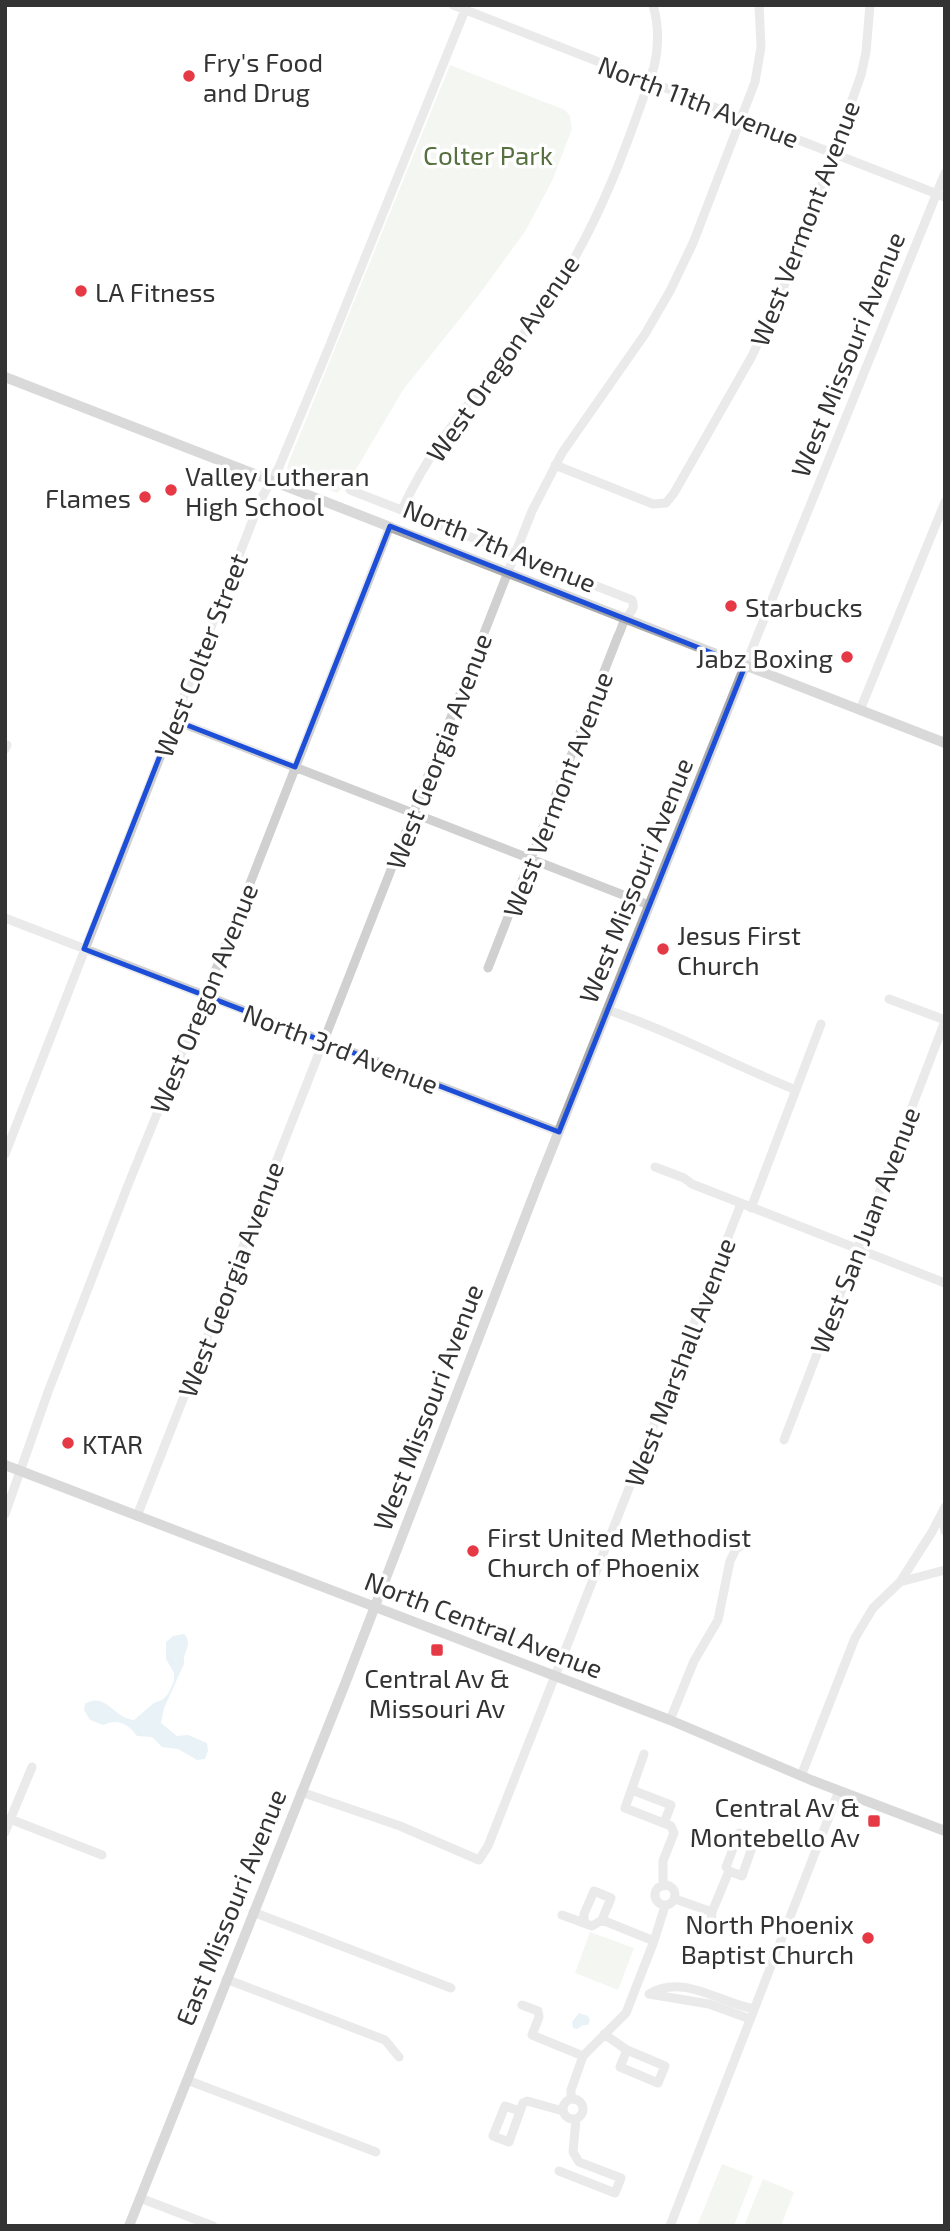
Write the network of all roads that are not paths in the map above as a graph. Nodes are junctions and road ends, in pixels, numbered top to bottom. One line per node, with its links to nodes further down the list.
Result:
1 (453, 5): 5 (street, North 11th Avenue)
2 (653, 5): 6 (street, West Oregon Avenue)
3 (759, 5): 7 (street, West Georgia Avenue)
4 (870, 5): 8 (street, West Vermont Avenue)
5 (466, 8): 6 (street, North 11th Avenue); 13 (street, West Colter Street)
6 (649, 82): 7 (street, North 11th Avenue); 16 (street, West Oregon Avenue)
7 (743, 118): 8 (street, North 11th Avenue); 12 (street, West Georgia Avenue)
8 (834, 154): 10 (street, North 11th Avenue); 12 (street, West Vermont Avenue)
9 (945, 173): 10 (street, West Missouri Avenue)
10 (941, 195): 21 (street, West Missouri Avenue)
11 (5, 377): 13 (main road, North 7th Avenue)
12 (555, 464): 18 (street, West Georgia Avenue)
13 (271, 480): 17 (main road, North 7th Avenue); 23 (street, West Colter Street)
14 (350, 490): 16 (street, North 7th Avenue)
15 (945, 502): 22 (street)
16 (402, 510): 18 (street, North 7th Avenue)
17 (390, 526): 19 (main road, North 7th Avenue); 25 (street, West Oregon Avenue)
18 (515, 553): 19 (street, West Georgia Avenue); 20 (street, North 7th Avenue)
19 (507, 573): 20 (main road, North 7th Avenue); 26 (street, West Georgia Avenue)
20 (625, 619): 21 (main road, North 7th Avenue); 27 (street, West Vermont Avenue)
21 (745, 666): 22 (main road, North 7th Avenue); 28 (main road, West Missouri Avenue)
22 (860, 710): 24 (main road, North 7th Avenue)
23 (174, 720): 25 (street); 30 (street, West Colter Street)
24 (945, 743)
25 (295, 767): 26 (street); 32 (street, West Oregon Avenue)
26 (414, 813): 27 (street); 37 (street, West Georgia Avenue)
27 (531, 858): 28 (street); 31 (street, West Vermont Avenue)
28 (649, 905): 34 (main road, West Missouri Avenue)
29 (5, 918): 30 (street, North 3rd Avenue)
30 (84, 950): 32 (street, North 3rd Avenue); 40 (street, West Colter Street)
31 (488, 968)
32 (205, 996): 37 (street, North 3rd Avenue); 48 (street, West Oregon Avenue)
33 (889, 999): 35 (street)
34 (608, 1010): 38 (street); 39 (main road, West Missouri Avenue)
35 (945, 1021): 44 (street, West San Juan Avenue)
36 (821, 1024): 38 (street, West Marshall Avenue)
37 (323, 1042): 39 (street, North 3rd Avenue); 51 (street, West Georgia Avenue)
38 (796, 1090): 43 (street, West Marshall Avenue)
39 (559, 1132): 56 (main road, West Missouri Avenue)
40 (5, 1154)
41 (655, 1167): 42 (street)
42 (741, 1204): 43 (street); 57 (street, West Marshall Avenue)
43 (751, 1208): 44 (street)
44 (857, 1249): 45 (street); 46 (street, West San Juan Avenue)
45 (945, 1283)
46 (784, 1440)
47 (5, 1465): 48 (main road, North Central Avenue)
48 (21, 1471): 50 (street, West Oregon Avenue); 51 (main road, North Central Avenue)
49 (943, 1511): 52 (street); 55 (street)
50 (5, 1514)
51 (137, 1516): 56 (main road, North Central Avenue)
52 (945, 1531)
53 (746, 1543): 58 (street)
54 (945, 1570): 55 (street)
55 (900, 1582): 61 (street)
56 (375, 1606): 57 (main road, North Central Avenue); 64 (main road, East Missouri Avenue)
57 (556, 1676): 58 (main road, North Central Avenue); 64 (street, West Marshall Avenue)
58 (670, 1720): 61 (main road, North Central Avenue)
59 (645, 1754): 62 (street)
60 (32, 1768): 66 (street)
61 (801, 1776): 63 (main road, North Central Avenue)
62 (632, 1790): 65 (street); 65 (street)
63 (839, 1791): 67 (main road, North Central Avenue); 85 (street)
64 (301, 1792): 73 (main road, East Missouri Avenue)
65 (664, 1823): 70 (street)
66 (7, 1827): 68 (street)
67 (945, 1831)
68 (102, 1855)
69 (729, 1871): 74 (street)
70 (663, 1886): 71 (street); 72 (street)
71 (675, 1899): 72 (street); 74 (street)
72 (665, 1906): 79 (street)
73 (253, 1912): 80 (main road, East Missouri Avenue); 81 (street)
74 (712, 1912): 78 (street)
75 (562, 1915): 77 (street)
76 (602, 1920): 77 (street); 77 (street); 79 (street)
77 (584, 1923)
78 (710, 1932)
79 (654, 1941): 83 (street)
80 (226, 1979): 90 (street); 91 (main road, East Missouri Avenue)
81 (451, 1988)
82 (649, 1993): 83 (street); 85 (street); 86 (street)
83 (634, 1994): 87 (street)
84 (522, 2004): 89 (street)
85 (754, 2009): 86 (street)
86 (750, 2019): 103 (street)
87 (604, 2034): 88 (street); 89 (street)
88 (626, 2050): 88 (street)
89 (583, 2056): 92 (street)
90 (399, 2057)
91 (187, 2080): 96 (street); 100 (main road, East Missouri Avenue)
92 (571, 2099): 94 (street); 95 (street)
93 (520, 2111): 94 (street)
94 (563, 2111): 95 (street)
95 (576, 2119): 97 (street)
96 (376, 2152)
97 (579, 2162): 99 (street); 99 (street)
98 (559, 2171): 99 (street)
99 (573, 2177)
100 (140, 2198): 101 (main road, East Missouri Avenue); 102 (street)
101 (129, 2226)
102 (213, 2226)
103 (670, 2226)

